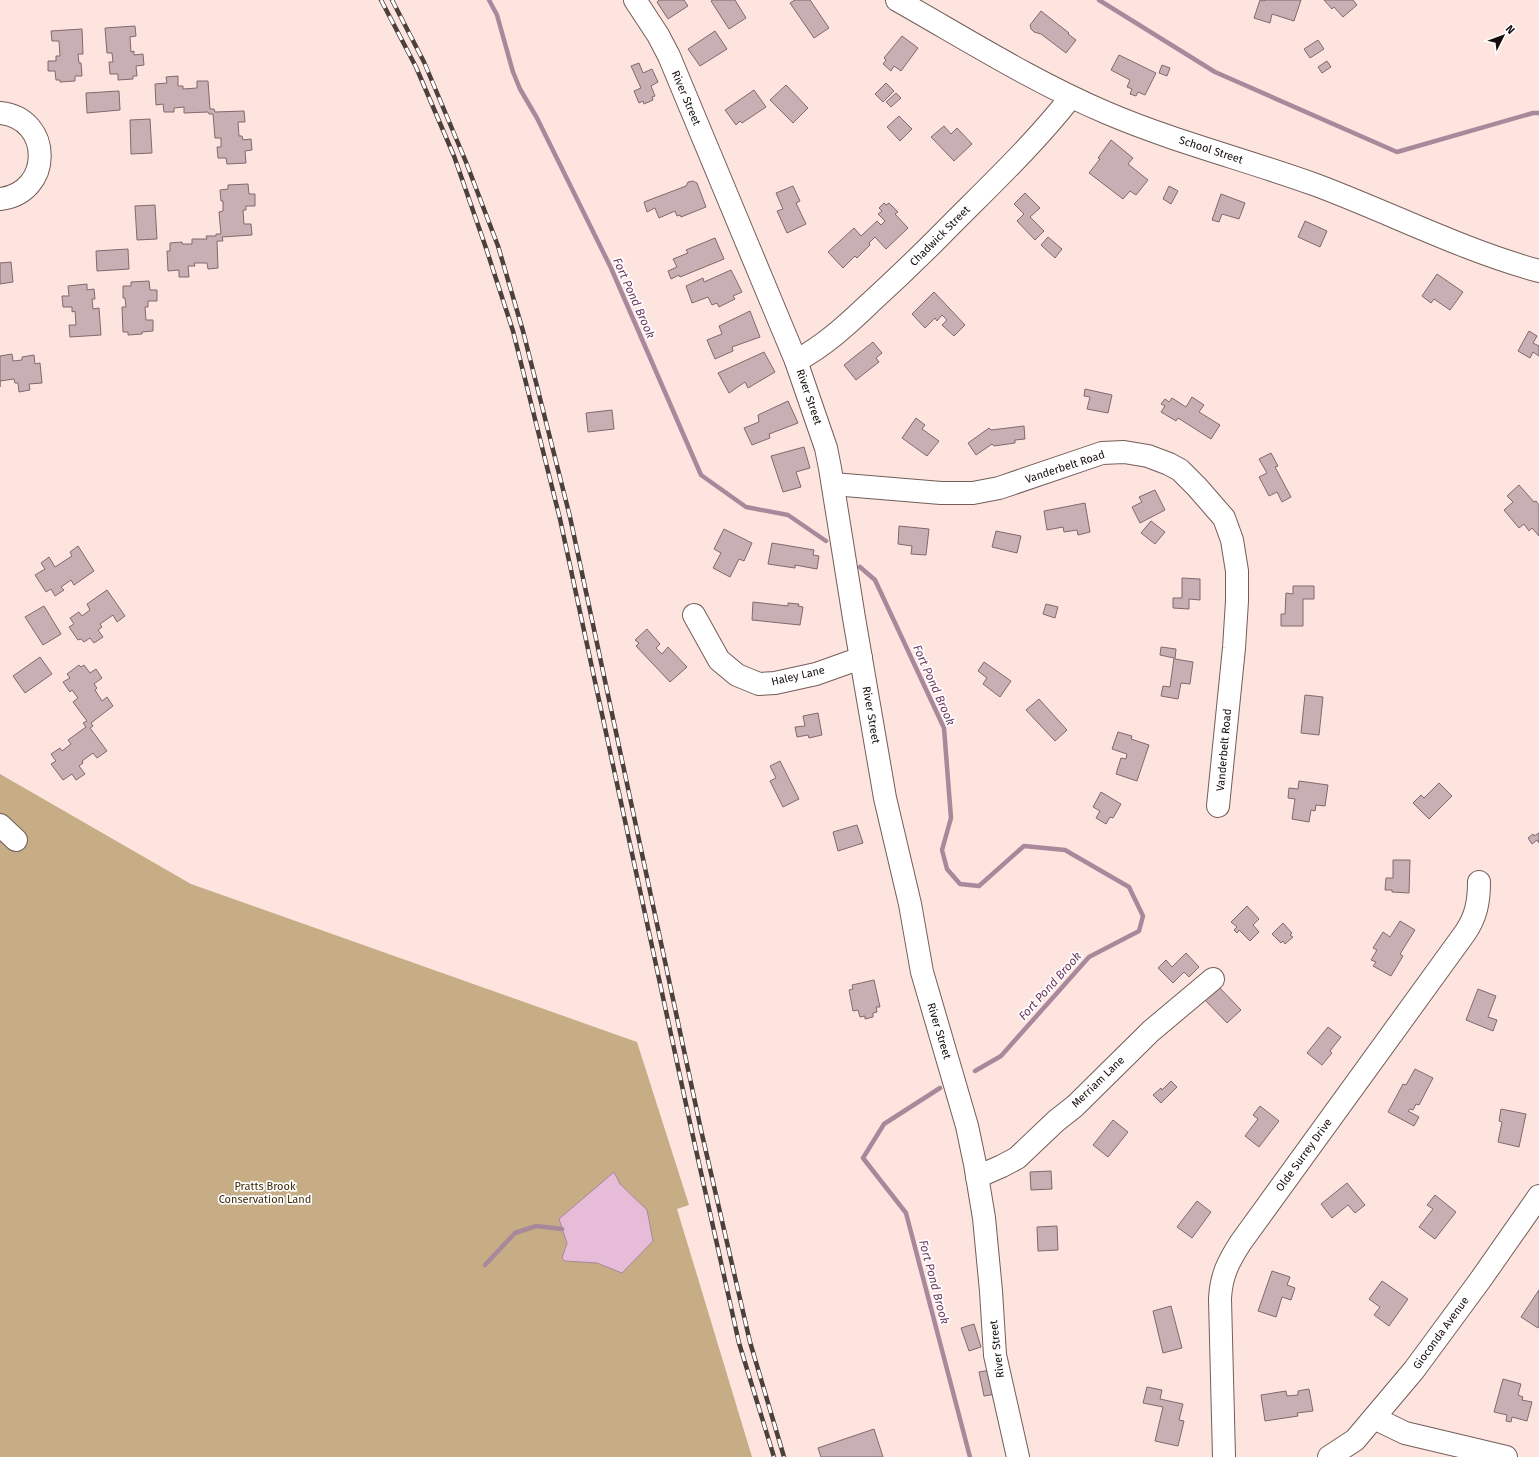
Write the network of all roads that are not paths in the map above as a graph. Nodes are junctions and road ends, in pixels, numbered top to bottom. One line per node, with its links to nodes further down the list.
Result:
1 (635, 0): 7 (street, River Street)
2 (897, 0): 3 (street, School Street)
3 (1071, 97): 6 (street, School Street); 7 (street, Chadwick Street)
4 (0, 113): 5 (street)
5 (0, 199)
6 (1539, 271)
7 (796, 361): 8 (street, River Street)
8 (833, 484): 10 (street, River Street); 11 (street, Vanderbelt Road)
9 (694, 615): 10 (street, Haley Lane)
10 (861, 658): 16 (street, River Street)
11 (1218, 806)
12 (0, 825): 13 (street)
13 (16, 840)
14 (1479, 882): 20 (street, Olde Surrey Drive)
15 (1213, 979): 16 (street, Merriam Lane)
16 (977, 1177): 19 (street, River Street)
17 (1539, 1196): 18 (street, Gioconda Avenue)
18 (1374, 1418): 21 (street, Gioconda Avenue); 22 (street)
19 (1018, 1457)
20 (1224, 1457)
21 (1329, 1457)
22 (1506, 1457)

